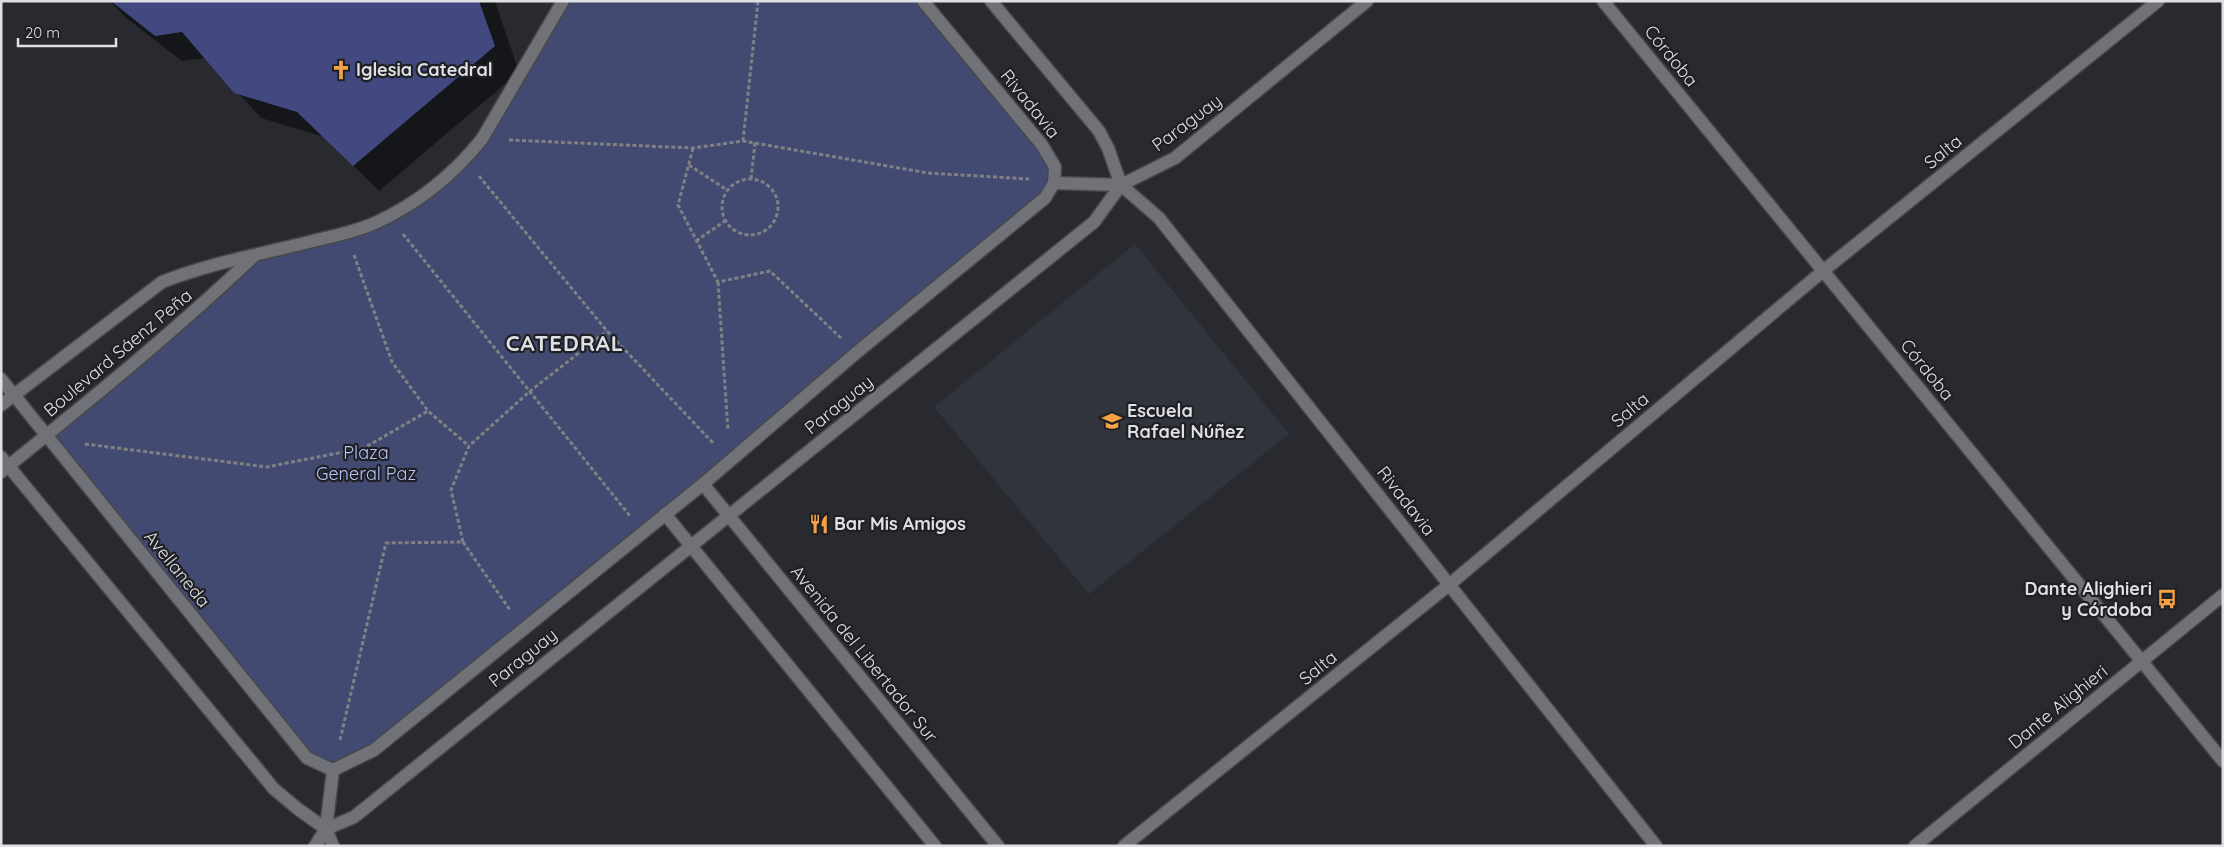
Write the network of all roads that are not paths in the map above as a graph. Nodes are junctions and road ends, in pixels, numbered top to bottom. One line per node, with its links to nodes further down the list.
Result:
1 (563, 1): 9 (main road, Boulevard Sáenz Peña)
2 (923, 1): 7 (main road, Rivadavia)
3 (991, 1): 8 (main road, Rivadavia)
4 (1367, 1): 8 (main road, Paraguay)
5 (1603, 1): 10 (main road, Córdoba)
6 (2158, 1): 10 (main road, Salta)
7 (1054, 183): 8 (main road); 16 (main road, Paraguay)
8 (1121, 185): 18 (main road, Paraguay); 20 (main road, Rivadavia)
9 (254, 256): 12 (main road, Boulevard Sáenz Peña); 14 (main road, Boulevard Sáenz Peña)
10 (1823, 271): 20 (main road, Salta); 22 (main road, Córdoba)
11 (1, 379): 12 (main road, Avellaneda)
12 (14, 395): 13 (main road, Boulevard Sáenz Peña); 14 (main road, Avellaneda)
13 (1, 405)
14 (48, 435): 15 (main road, Boulevard Sáenz Peña); 24 (main road, Avellaneda)
15 (4, 465): 25 (main road)
16 (703, 484): 17 (main road, Paraguay); 18 (main road, Avenida del Libertador Sur)
17 (665, 514): 19 (main road); 24 (main road, Paraguay)
18 (730, 515): 19 (main road, Paraguay); 29 (main road, Avenida del Libertador Sur)
19 (691, 547): 25 (main road, Paraguay); 28 (main road)
20 (1450, 584): 30 (main road, Salta); 31 (main road, Rivadavia)
21 (2223, 595): 22 (main road, Dante Alighieri)
22 (2141, 661): 23 (main road, Córdoba); 32 (main road, Dante Alighieri)
23 (2223, 761)
24 (333, 770): 25 (main road)
25 (326, 829): 26 (main road); 27 (main road)
26 (315, 846)
27 (333, 846)
28 (934, 846)
29 (998, 846)
30 (1124, 846)
31 (1656, 846)
32 (1914, 846)

